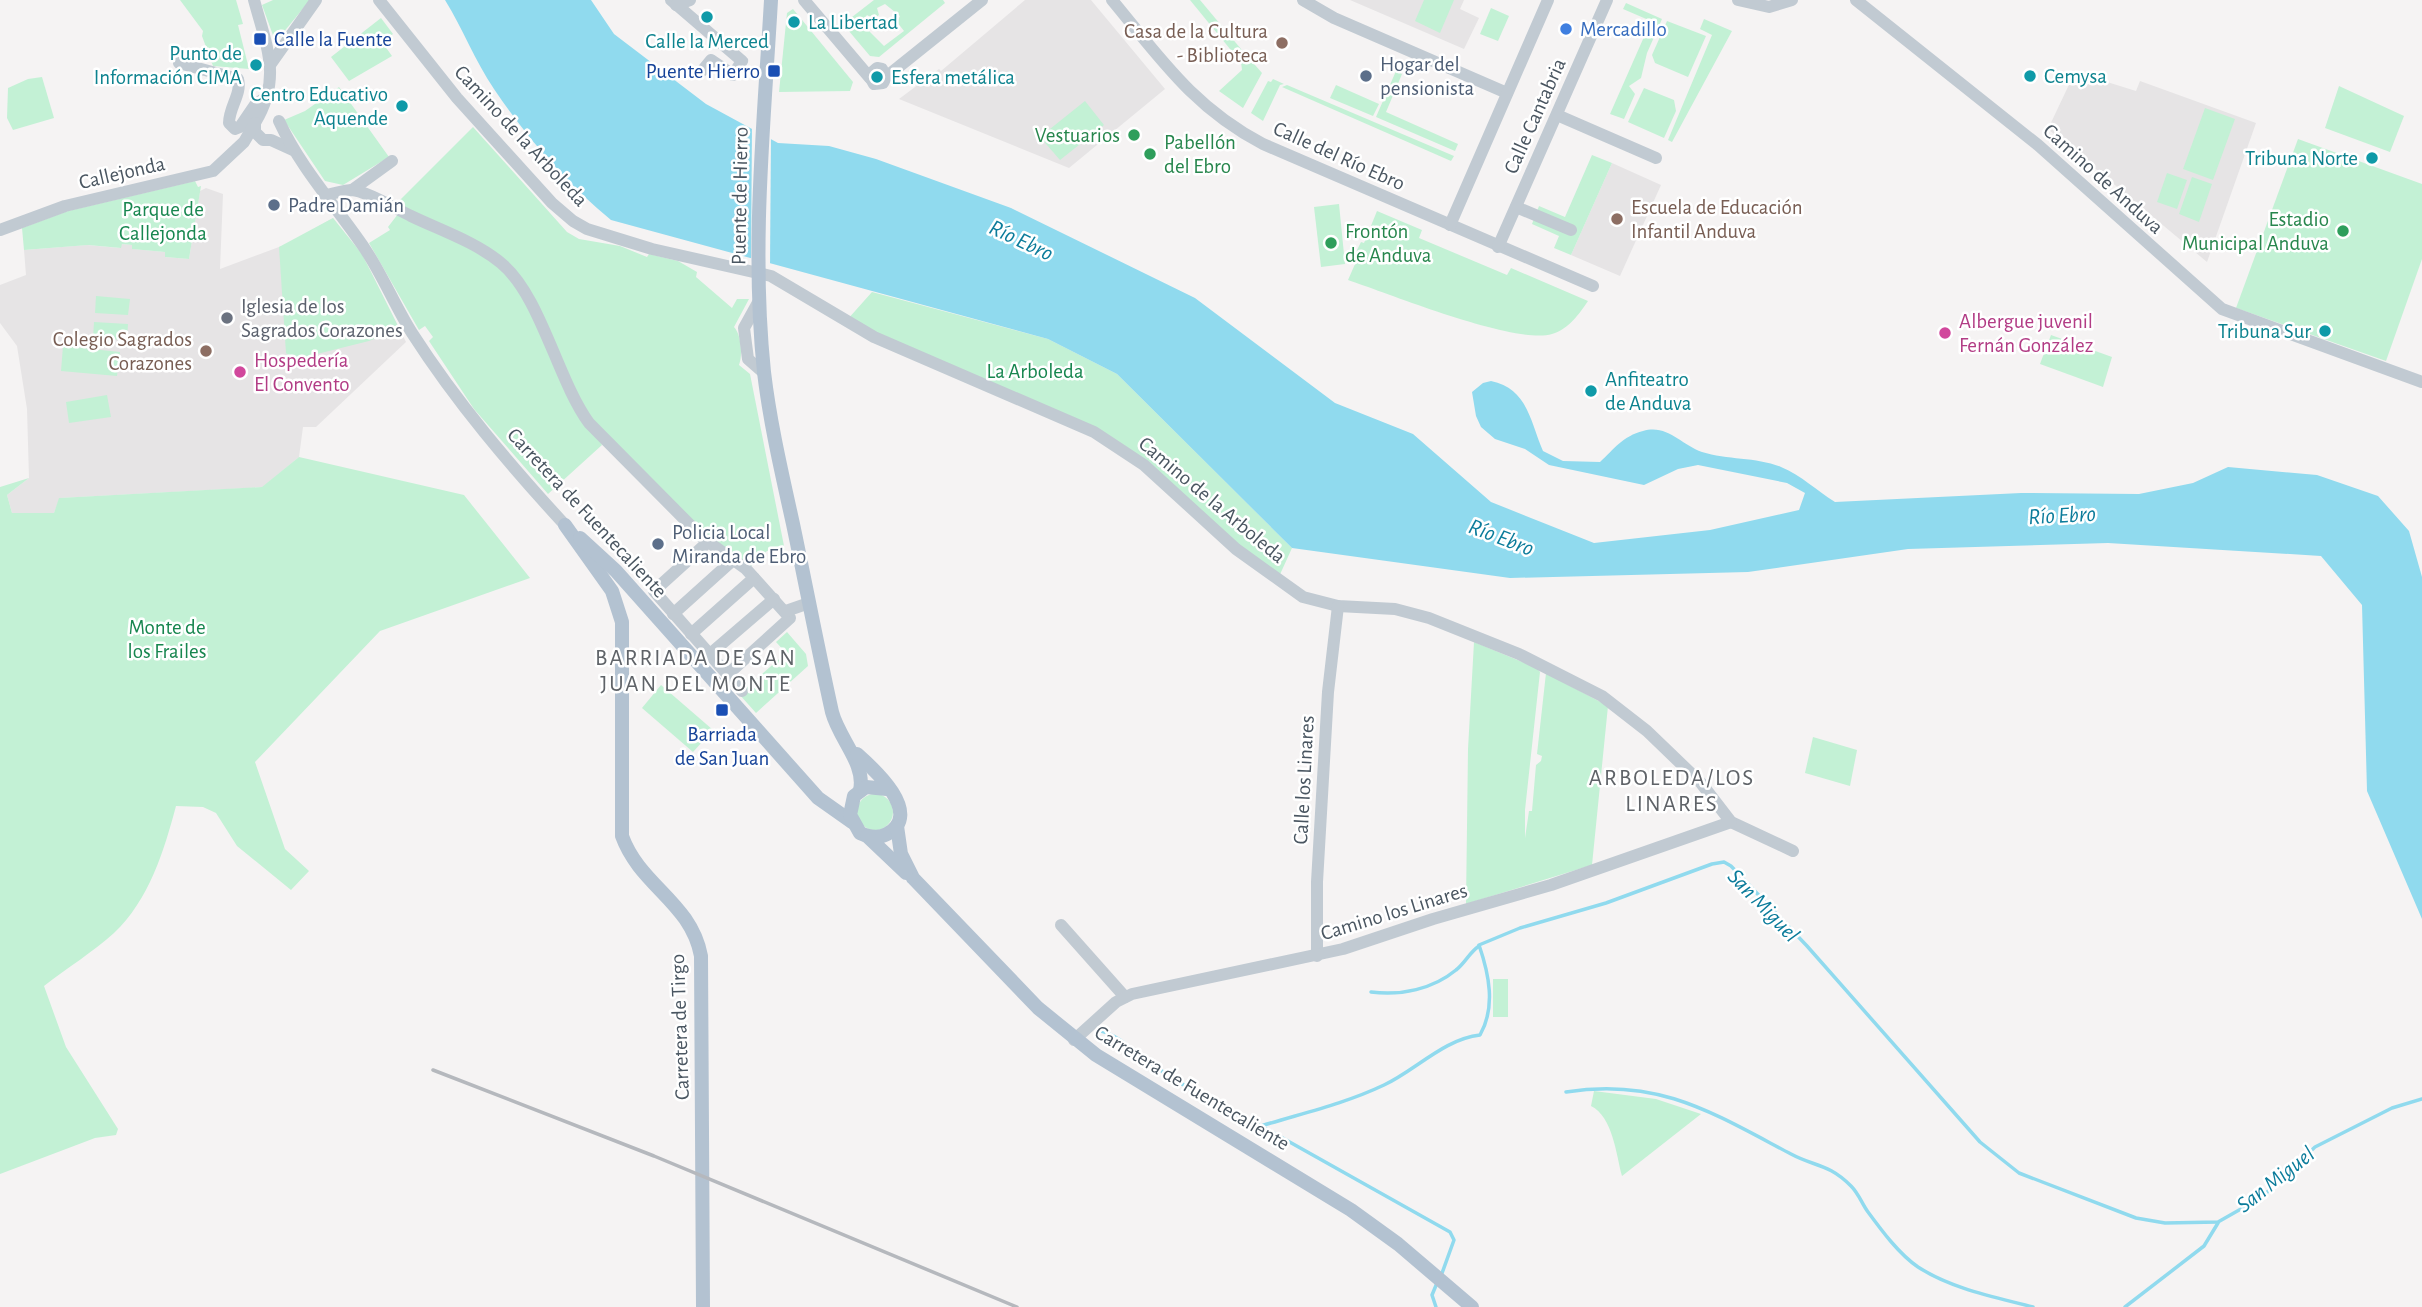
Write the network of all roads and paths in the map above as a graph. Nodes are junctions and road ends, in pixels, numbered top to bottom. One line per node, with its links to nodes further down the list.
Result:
1 (254, 0): 18 (street)
2 (316, 0): 19 (street)
3 (379, 0): 53 (street, Camino de la Arboleda)
4 (690, 0): 16 (street)
5 (762, 0): 25 (main road)
6 (778, 0): 17 (street)
7 (804, 0): 8 (street)
8 (982, 0)
9 (1112, 0): 36 (street, Calle del Río Ebro)
10 (1303, 0): 23 (street)
11 (1548, 0): 23 (street, Calle Cantabria)
12 (1607, 0): 26 (street, Calle Cantabria)
13 (1738, 0): 14 (street)
14 (1792, 0)
15 (1856, 0): 46 (street, Camino de Anduva)
16 (673, 3): 22 (street)
17 (770, 7): 25 (main road)
18 (267, 46): 19 (street); 21 (street)
19 (282, 48): 21 (street)
20 (179, 63): 24 (street)
21 (270, 65): 24 (street)
22 (702, 71)
23 (1507, 93): 36 (street, Calle Cantabria)
24 (270, 95): 27 (street)
25 (763, 99): 41 (main road, Puente de Hierro)
26 (1557, 115): 31 (street); 35 (street, Calle Cantabria)
27 (267, 119): 28 (street); 28 (street); 29 (street, Callejonda); 30 (street, Carretera de Fuentecaliente)
28 (267, 140): 29 (street); 30 (street)
29 (244, 142): 37 (street, Callejonda)
30 (293, 150): 34 (street, Carretera de Fuentecaliente)
31 (1656, 158)
32 (392, 161): 33 (street)
33 (352, 190): 34 (street); 48 (street)
34 (325, 195): 47 (street, Carretera de Fuentecaliente)
35 (1516, 207): 38 (street); 39 (street, Calle Cantabria)
36 (1450, 225): 39 (street, Calle del Río Ebro)
37 (0, 230)
38 (1571, 230)
39 (1498, 247): 40 (street, Calle del Río Ebro)
40 (1593, 286)
41 (760, 296): 42 (street); 43 (main road, Puente de Hierro)
42 (744, 336): 43 (street); 44 (street)
43 (762, 342): 44 (street); 45 (main road, Puente de Hierro)
44 (747, 350): 45 (street)
45 (764, 373): 52 (main road, Puente de Hierro)
46 (2422, 382)
47 (565, 525): 58 (main road, Carretera de Fuentecaliente); 75 (main road, Carretera de Tirgo)
48 (708, 542): 49 (street); 55 (street, Carretera de Fuentecaliente)
49 (733, 560): 50 (street); 55 (street)
50 (754, 578): 51 (street); 56 (street)
51 (774, 599): 54 (street); 57 (street)
52 (804, 605): 54 (street); 61 (main road, Puente de Hierro)
53 (1338, 606): 65 (street, Camino de la Arboleda); 72 (street, Calle los Linares)
54 (786, 611): 59 (street)
55 (673, 614): 56 (street, Carretera de Fuentecaliente)
56 (691, 634): 57 (street, Carretera de Fuentecaliente)
57 (710, 653): 58 (street); 59 (street, Carretera de Fuentecaliente)
58 (697, 662): 64 (main road, Carretera de Fuentecaliente)
59 (727, 675): 60 (street, Carretera de Fuentecaliente)
60 (742, 691)
61 (845, 745): 62 (main road); 63 (main road, Puente de Hierro)
62 (887, 789): 63 (main road); 67 (main road)
63 (856, 795): 64 (main road); 66 (main road)
64 (818, 798): 66 (main road, Carretera de Fuentecaliente)
65 (1731, 821): 69 (street, Camino de la Arboleda); 72 (street, Camino los Linares)
66 (852, 822): 68 (main road)
67 (897, 826): 68 (main road); 70 (main road)
68 (867, 836): 70 (main road, Carretera de Fuentecaliente)
69 (1793, 851)
70 (913, 878): 74 (main road, Carretera de Fuentecaliente)
71 (1060, 925): 73 (street)
72 (1317, 956): 73 (street, Camino los Linares)
73 (1125, 997): 74 (street, Camino los Linares)
74 (1074, 1040): 76 (main road, Carretera de Fuentecaliente)
75 (703, 1307)
76 (1472, 1307)

